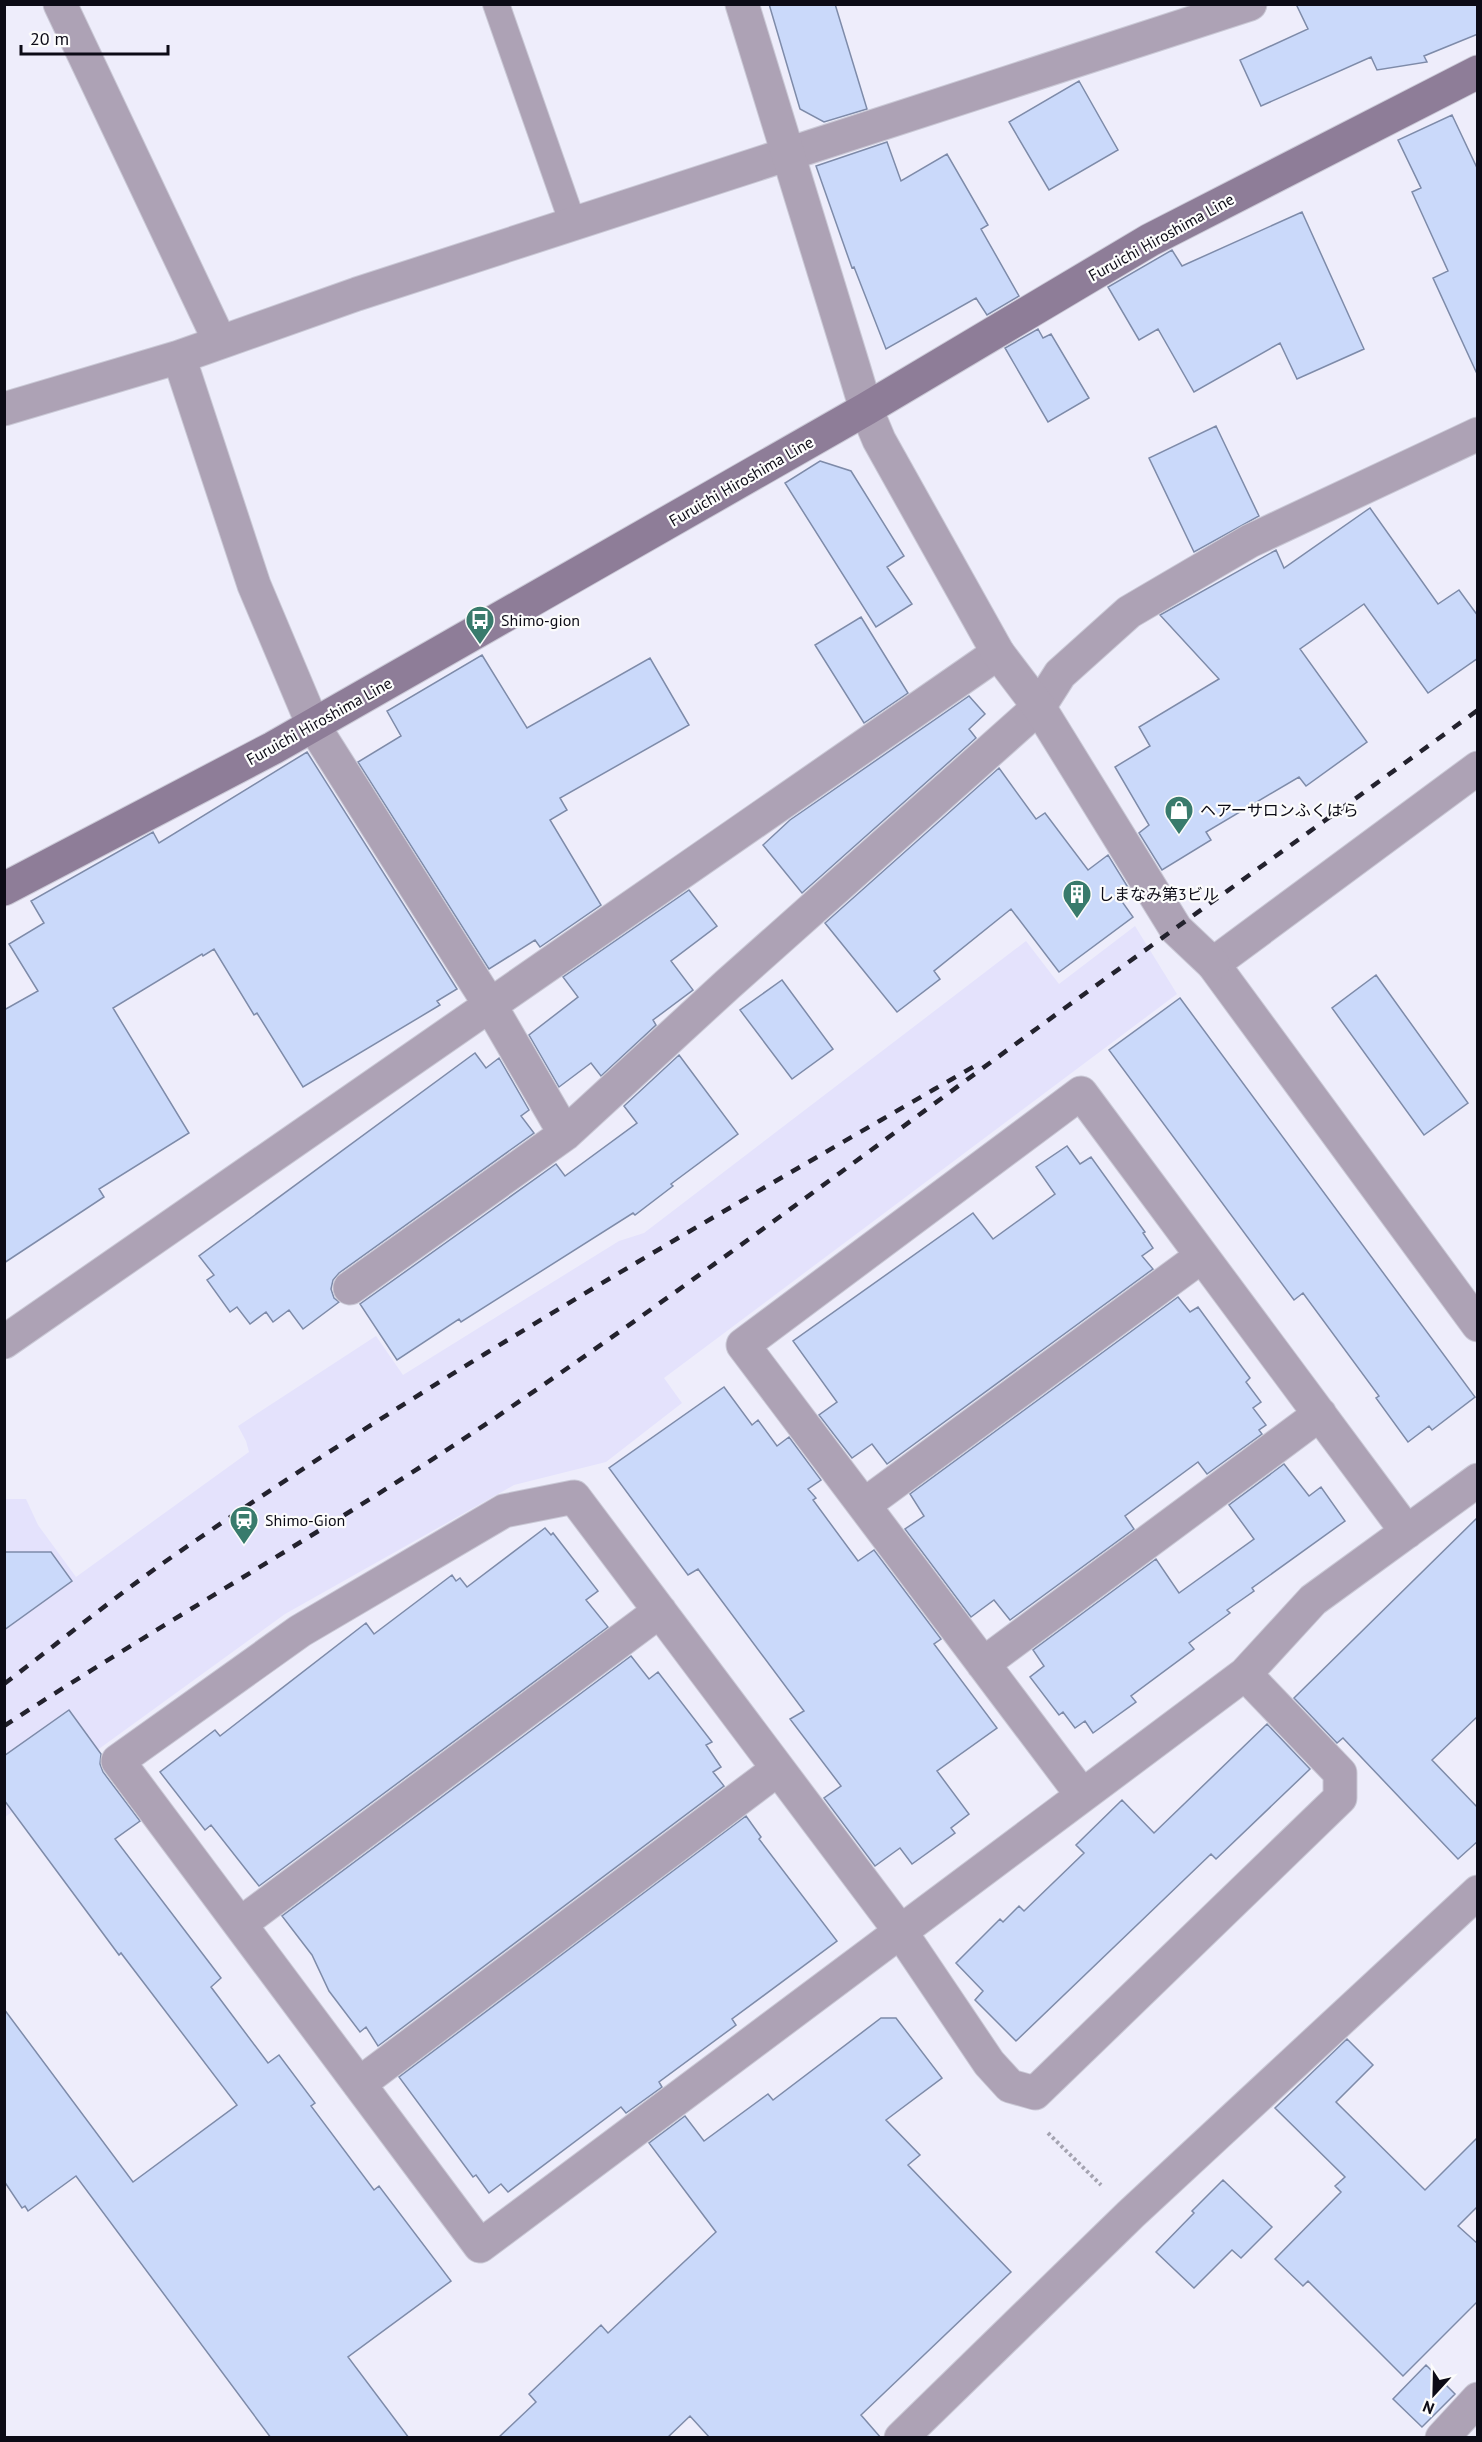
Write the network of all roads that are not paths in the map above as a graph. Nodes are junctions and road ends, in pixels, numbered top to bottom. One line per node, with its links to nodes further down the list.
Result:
1 (60, 4): 8 (street)
2 (496, 4): 7 (lane)
3 (741, 4): 6 (street)
4 (1250, 4): 6 (street)
5 (1478, 72): 11 (main road, Furuichi Hiroshima Line)
6 (787, 155): 7 (street); 11 (street)
7 (573, 224): 8 (street)
8 (220, 342): 9 (street)
9 (179, 357): 10 (street); 15 (street)
10 (4, 409)
11 (866, 409): 13 (street); 15 (main road, Furuichi Hiroshima Line)
12 (1478, 434): 14 (street)
13 (998, 653): 14 (street); 19 (street)
14 (1040, 707): 18 (street); 20 (street)
15 (313, 725): 17 (main road, Furuichi Hiroshima Line); 19 (street)
16 (1478, 768): 18 (street)
17 (4, 889)
18 (1214, 964): 23 (street)
19 (490, 1005): 20 (street); 24 (street)
20 (565, 1134): 22 (street)
21 (1202, 1256): 25 (street); 27 (street); 27 (street)
22 (350, 1288)
23 (1478, 1324)
24 (4, 1342)
25 (1320, 1414): 28 (street); 30 (street)
26 (1478, 1480): 28 (street)
27 (864, 1505): 30 (street)
28 (1407, 1532): 31 (street)
29 (660, 1611): 32 (street); 35 (street); 35 (street)
30 (983, 1664): 33 (street)
31 (1245, 1674): 33 (street); 36 (street)
32 (778, 1769): 36 (street); 37 (street)
33 (1082, 1795): 36 (street)
34 (1478, 1892): 39 (street)
35 (240, 1924): 37 (street)
36 (900, 1931): 37 (street)
37 (359, 2084)
38 (1478, 2399): 40 (street)
39 (901, 2438)
40 (1442, 2438)

